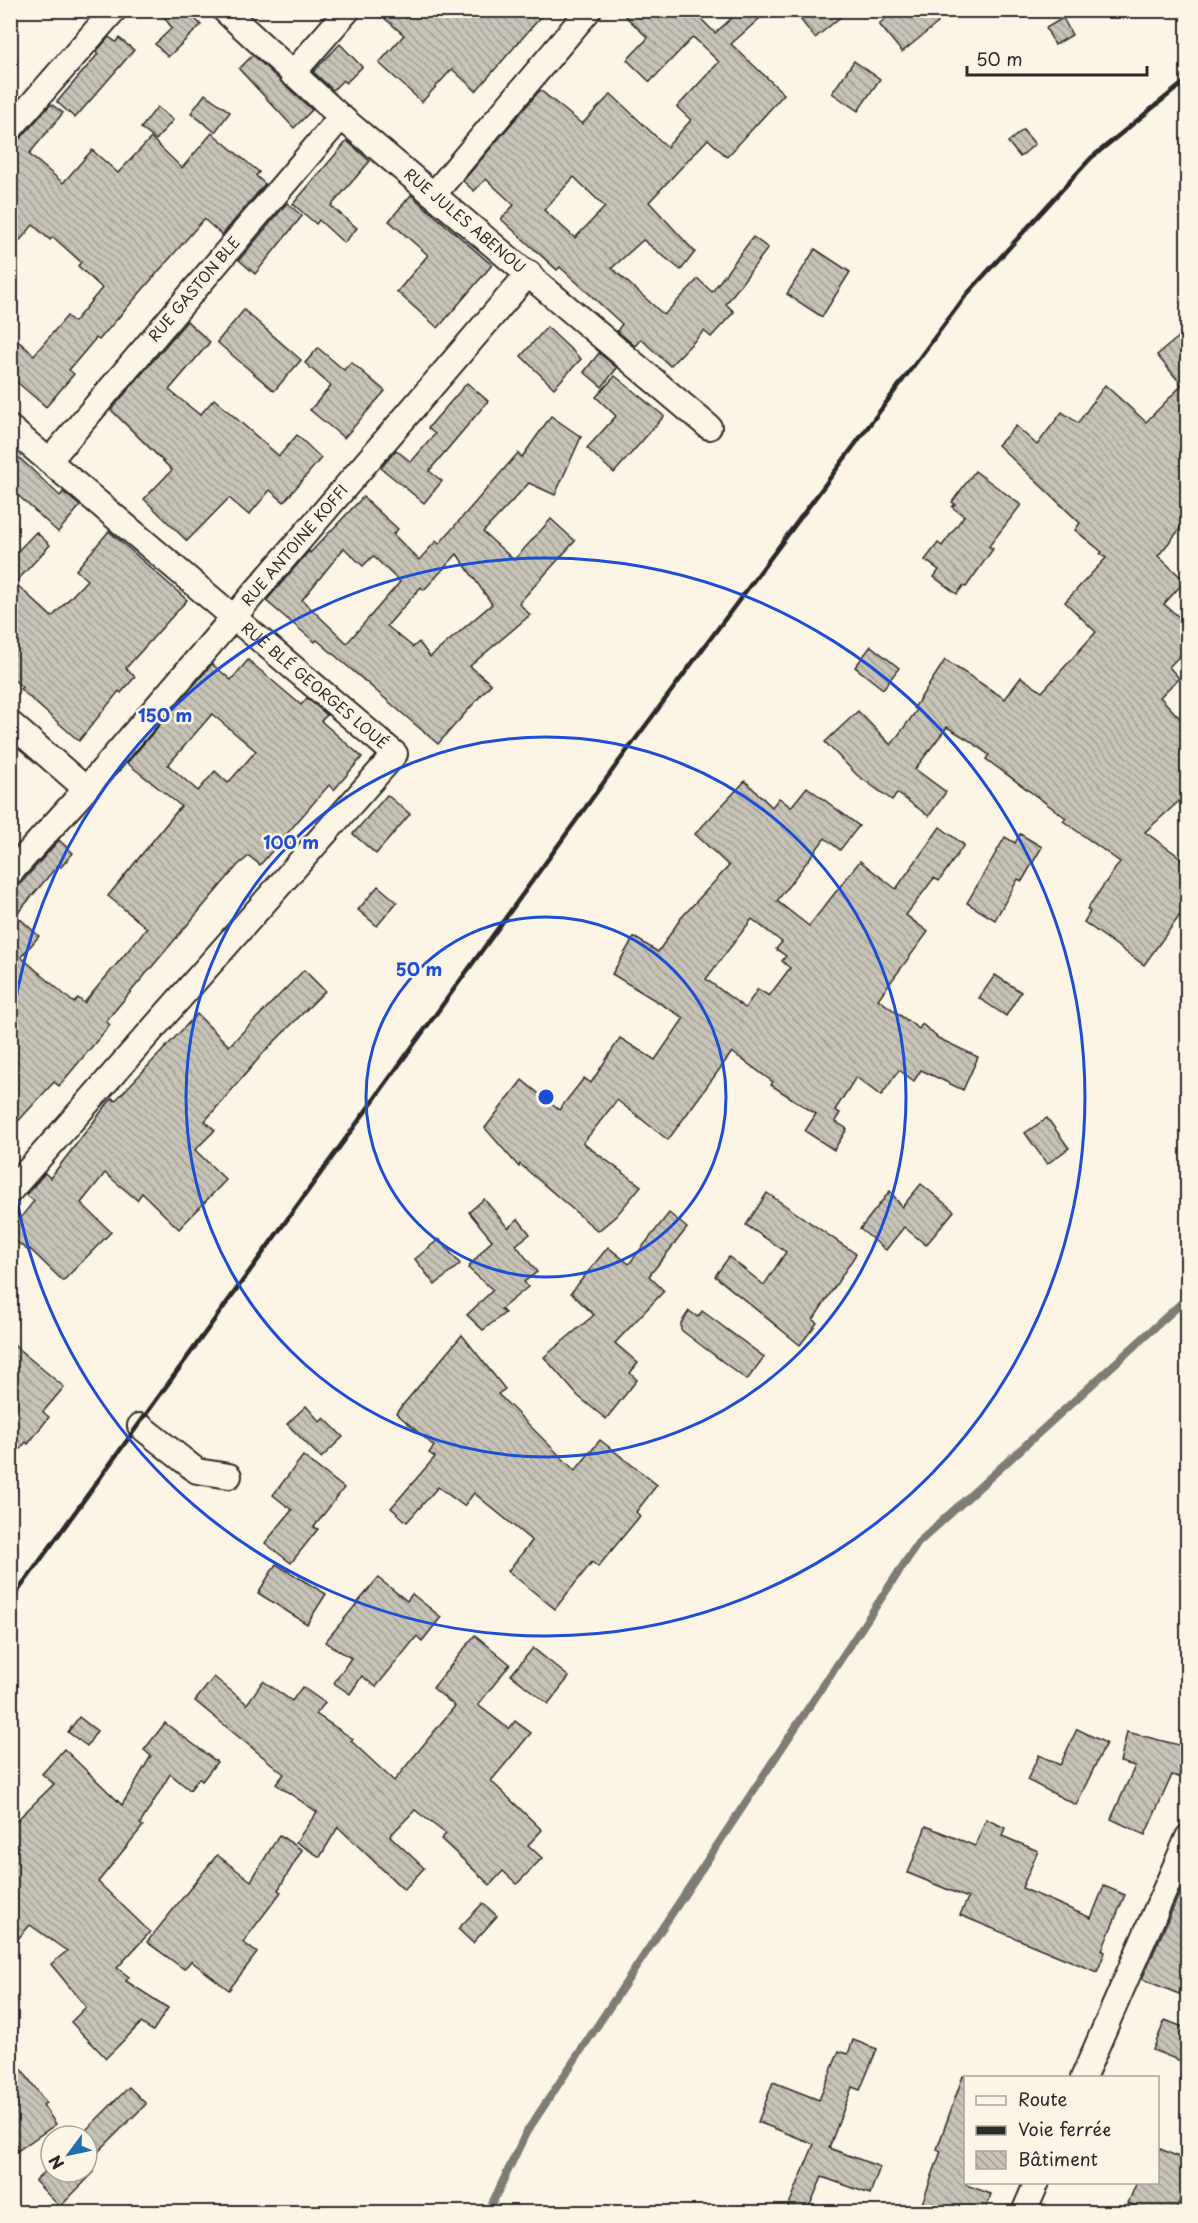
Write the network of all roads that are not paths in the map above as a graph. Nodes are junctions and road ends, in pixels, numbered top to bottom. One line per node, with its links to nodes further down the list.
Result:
1 (114, 10): 7 (street)
2 (224, 10): 5 (street, RUE JULES ABENOU)
3 (348, 10): 5 (street)
4 (589, 10): 8 (street)
5 (292, 74): 6 (street, RUE JULES ABENOU)
6 (341, 117): 8 (street, RUE JULES ABENOU); 12 (street, RUE GASTON BLE)
7 (10, 129)
8 (434, 194): 9 (street, RUE JULES ABENOU)
9 (529, 273): 10 (street, RUE JULES ABENOU); 13 (street, RUE ANTOINE KOFFI)
10 (709, 427)
11 (10, 428): 12 (street, RUE BLÉ GEORGES LOUÉ)
12 (49, 460): 13 (street, RUE BLÉ GEORGES LOUÉ)
13 (232, 618): 15 (street, RUE ANTOINE KOFFI); 17 (street, RUE BLÉ GEORGES LOUÉ)
14 (10, 723): 15 (street)
15 (86, 789): 16 (street, RUE ANTOINE KOFFI)
16 (10, 873)
17 (10, 1191)
18 (140, 1426): 19 (street)
19 (229, 1476)
20 (1188, 1837): 21 (street)
21 (1084, 2076)
22 (1036, 2184): 23 (street)
23 (1024, 2212)

